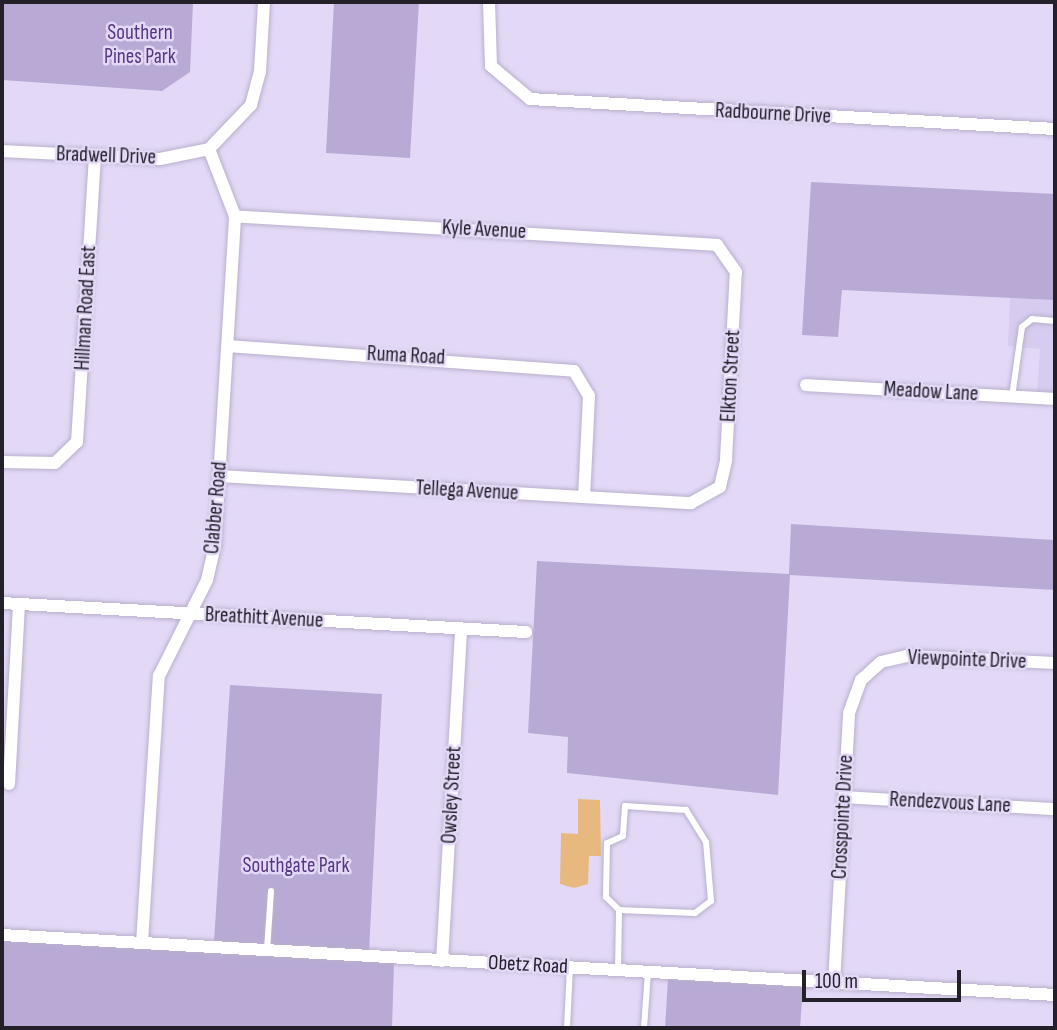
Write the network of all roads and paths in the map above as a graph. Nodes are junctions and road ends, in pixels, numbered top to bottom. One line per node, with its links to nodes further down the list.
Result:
1 (264, 2): 4 (street)
2 (489, 2): 3 (street, Radbourne Drive)
3 (1055, 130)
4 (209, 149): 6 (street, Bradwell Drive); 7 (street, Clabber Road)
5 (2, 151): 6 (street, Bradwell Drive)
6 (95, 156): 14 (street, Hillman Road East)
7 (235, 216): 8 (street, Kyle Avenue); 10 (street, Clabber Road)
8 (730, 255): 16 (street, Elkton Street)
9 (1055, 321): 12 (lane)
10 (227, 346): 15 (street, Clabber Road); 17 (street, Ruma Road)
11 (806, 385): 12 (street, Meadow Lane)
12 (1012, 397): 13 (street, Meadow Lane)
13 (1055, 399)
14 (2, 463)
15 (219, 476): 17 (street, Tellega Avenue); 20 (street, Clabber Road)
16 (713, 495): 17 (street, Tellega Avenue)
17 (584, 497)
18 (2, 603): 19 (street, Breathitt Avenue)
19 (19, 604): 20 (street, Breathitt Avenue); 25 (street)
20 (188, 614): 21 (street, Breathitt Avenue); 31 (street, Clabber Road)
21 (461, 629): 22 (street, Breathitt Avenue); 33 (street, Owsley Street)
22 (526, 632)
23 (881, 662): 24 (street, Viewpointe Drive); 26 (street, Crosspointe Drive)
24 (1055, 663)
25 (9, 785)
26 (844, 797): 27 (street, Rendezvous Lane); 37 (street, Crosspointe Drive)
27 (1055, 809)
28 (271, 891): 32 (lane)
29 (619, 910): 29 (lane); 35 (lane)
30 (2, 935): 31 (street, Obetz Road)
31 (142, 943): 32 (street, Obetz Road)
32 (267, 950): 33 (street, Obetz Road)
33 (442, 961): 34 (street, Obetz Road)
34 (570, 967): 35 (street, Obetz Road); 39 (lane)
35 (618, 970): 36 (street, Obetz Road)
36 (648, 972): 37 (street, Obetz Road); 40 (lane)
37 (834, 983): 38 (street, Obetz Road)
38 (1055, 995)
39 (567, 1028)
40 (644, 1028)

